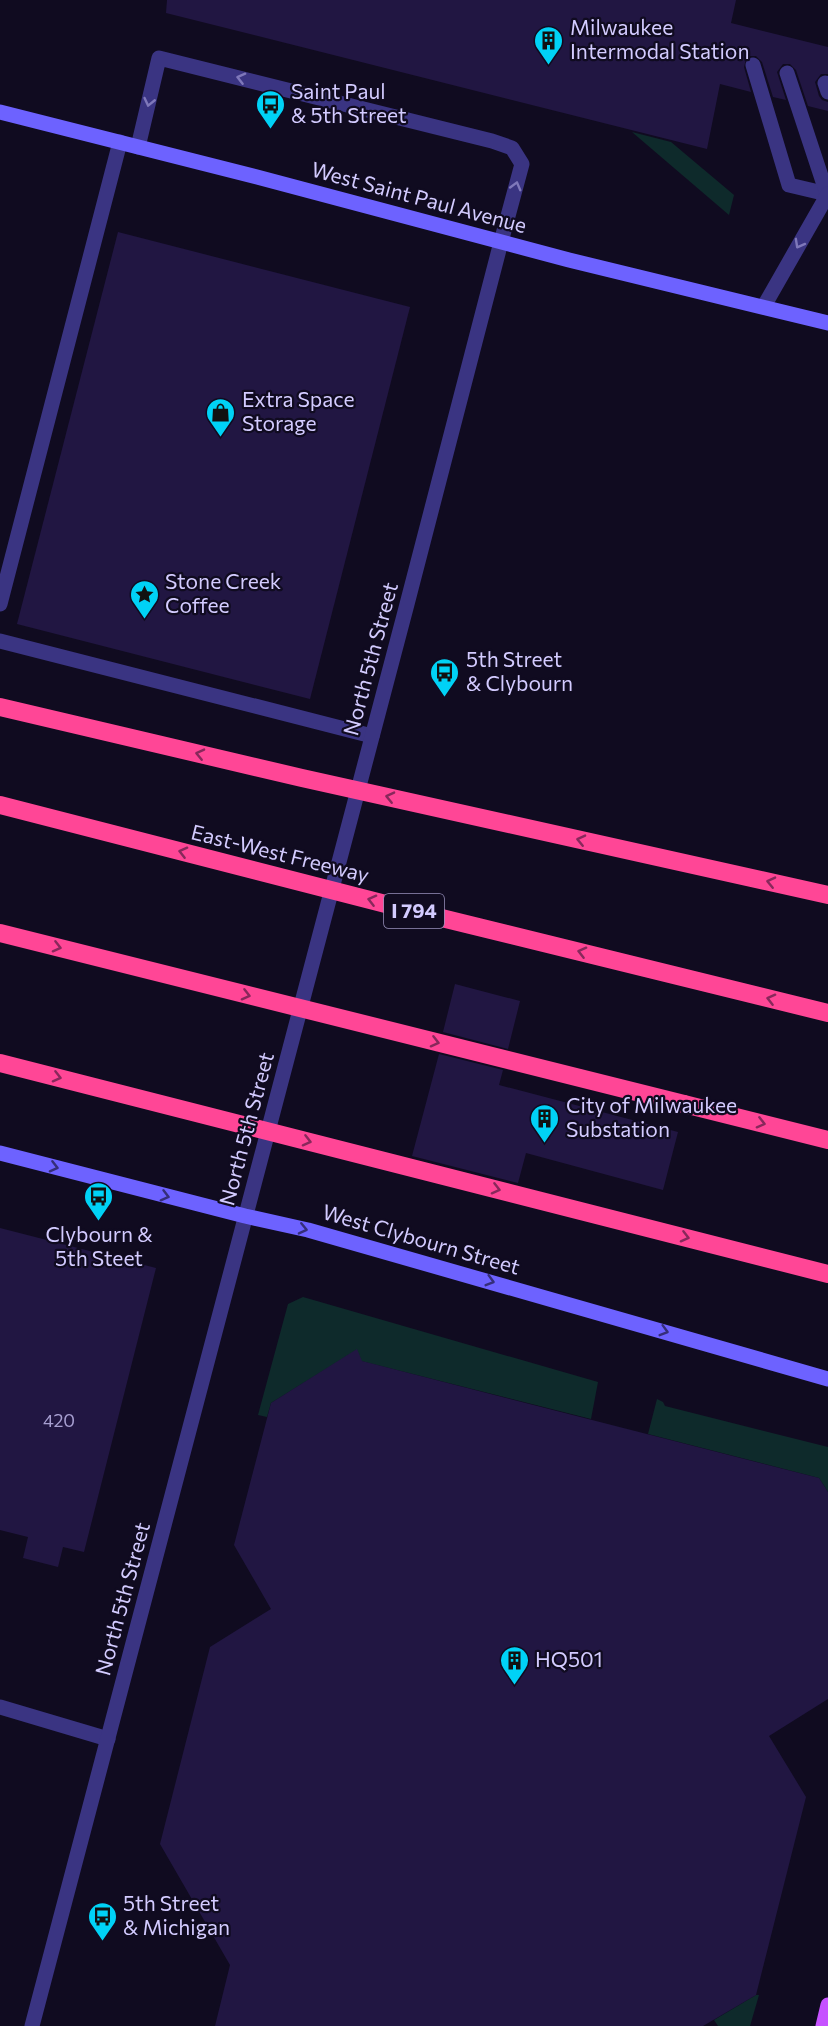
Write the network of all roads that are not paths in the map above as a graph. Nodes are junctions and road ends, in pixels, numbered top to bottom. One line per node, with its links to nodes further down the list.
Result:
1 (753, 65): 6 (street)
2 (787, 73): 6 (street)
3 (0, 112): 4 (street, West Saint Paul Avenue)
4 (120, 142): 5 (street, West Saint Paul Avenue); 10 (street)
5 (138, 147): 7 (street, West Saint Paul Avenue); 7 (street, North 5th Street, one-way to 5)
6 (827, 194): 8 (street, one-way to 8)
7 (501, 242): 8 (street, West Saint Paul Avenue); 13 (street, North 5th Street)
8 (764, 306): 9 (street, West Saint Paul Avenue)
9 (828, 323)
10 (0, 604)
11 (0, 641): 13 (street)
12 (0, 707): 15 (highway, one-way to 12, bridge)
13 (372, 736): 21 (street, North 5th Street)
14 (0, 805): 17 (highway, East-West Freeway / I 794, one-way to 14, bridge)
15 (828, 895)
16 (0, 933): 19 (highway, one-way to 19, bridge)
17 (828, 1013)
18 (0, 1063): 22 (highway, one-way to 22, bridge)
19 (828, 1140)
20 (0, 1153): 21 (street, West Clybourn Street, one-way to 21)
21 (245, 1216): 23 (street, West Clybourn Street, one-way to 23); 25 (street, North 5th Street)
22 (828, 1274)
23 (828, 1379)
24 (0, 1707): 25 (street)
25 (108, 1739): 27 (street, North 5th Street)
26 (828, 2005): 28 (main road)
27 (32, 2026)
28 (823, 2026)

